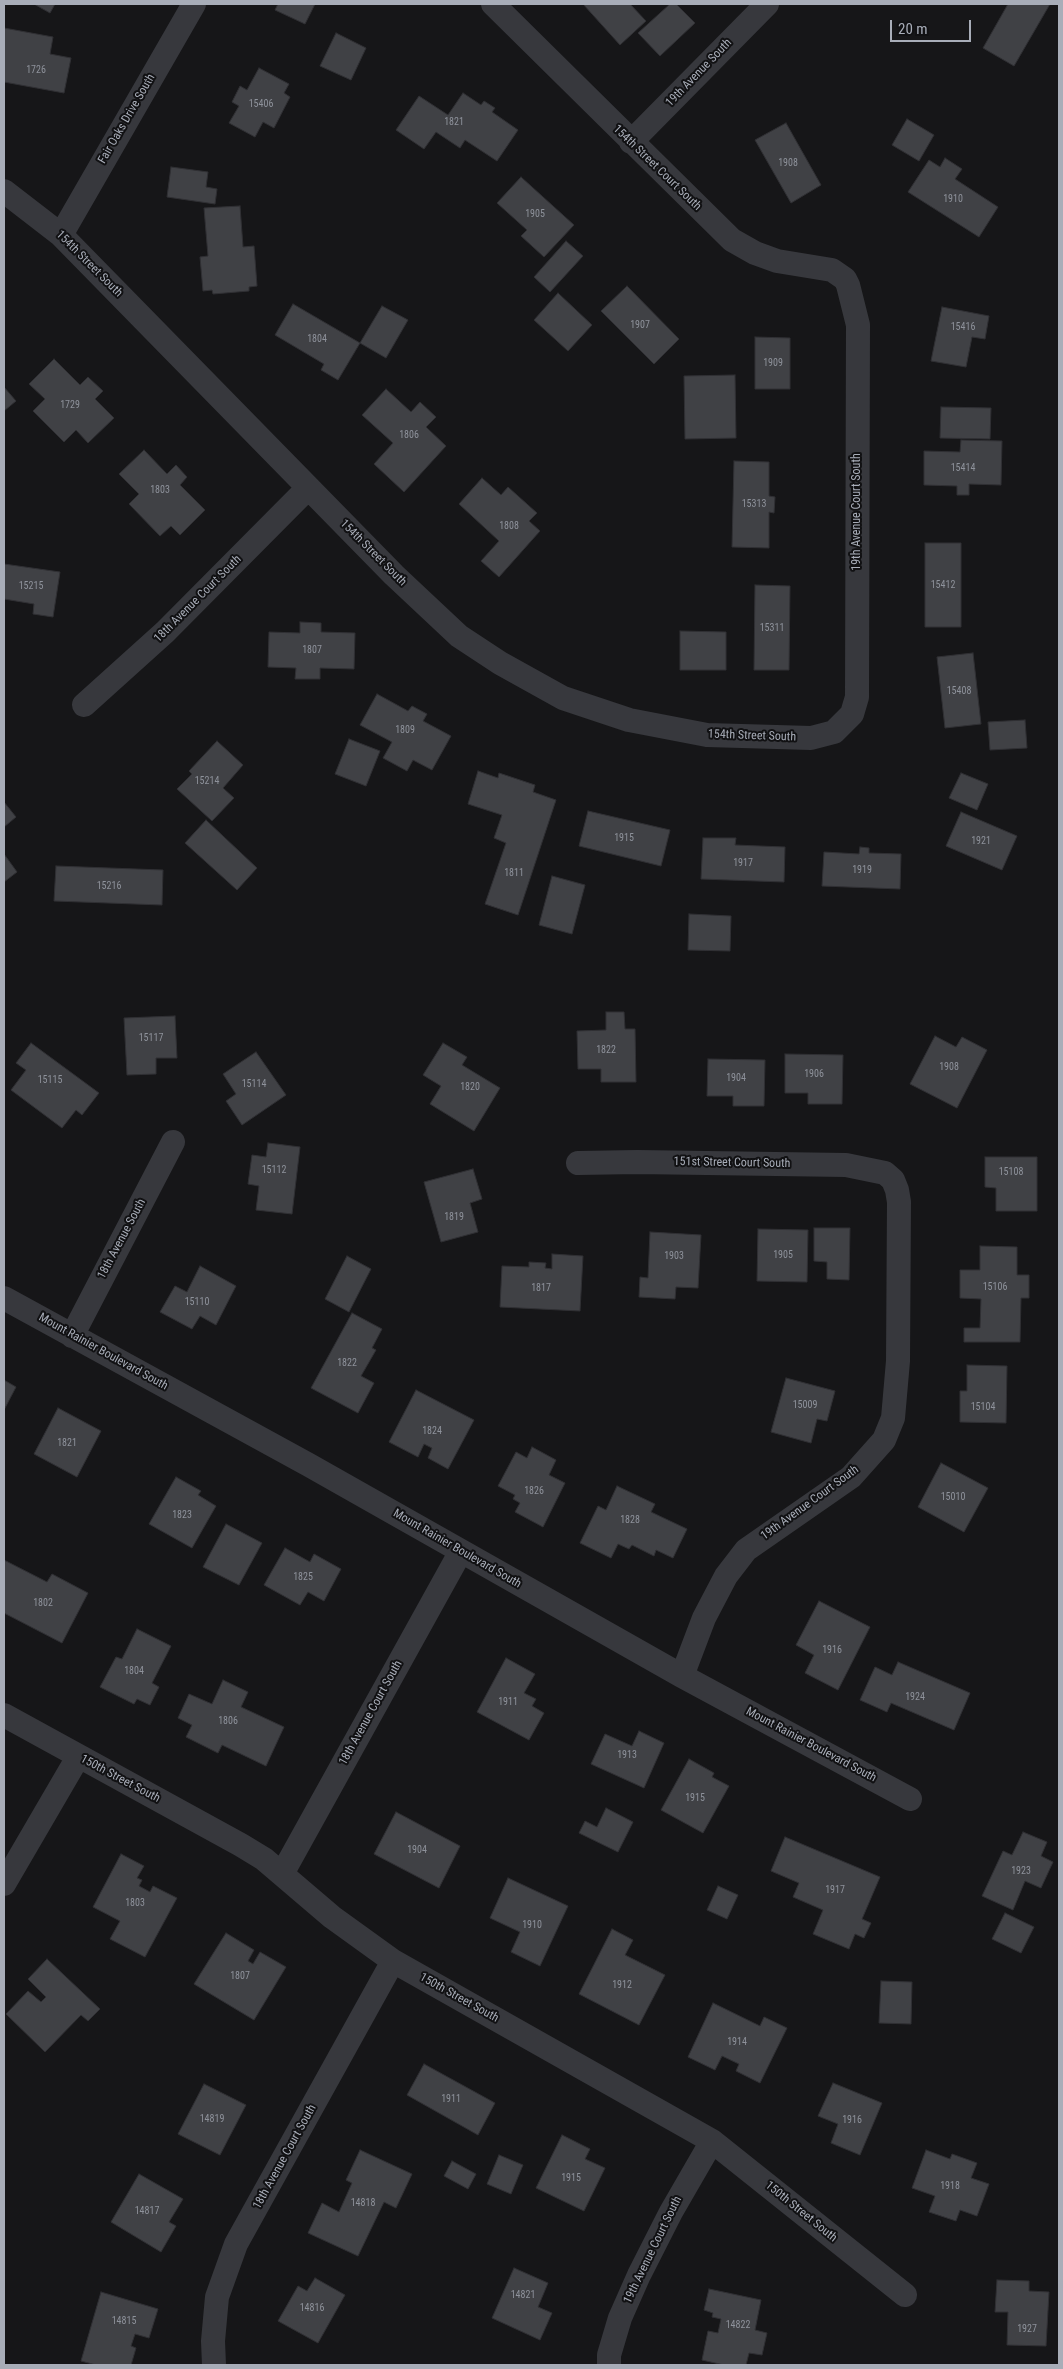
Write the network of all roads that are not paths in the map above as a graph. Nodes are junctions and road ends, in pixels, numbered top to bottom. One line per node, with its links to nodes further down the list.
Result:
1 (194, 4): 6 (street, Fair Oaks Drive South)
2 (493, 4): 4 (street, 154th Street Court South)
3 (767, 4): 4 (street, 19th Avenue South)
4 (631, 142): 7 (street, 154th Street Court South)
5 (4, 191): 6 (street, 154th Street South)
6 (61, 235): 8 (street, 154th Street South)
7 (848, 285): 10 (street, 19th Avenue Court South)
8 (307, 489): 9 (street, 18th Avenue Court South); 10 (street, 154th Street South)
9 (84, 705)
10 (834, 732)
11 (173, 1142): 15 (street, 18th Avenue South)
12 (578, 1163): 13 (street, 151st Street Court South)
13 (885, 1173): 17 (street, 19th Avenue Court South)
14 (4, 1298): 15 (street, Mount Rainier Boulevard South)
15 (72, 1336): 16 (street, Mount Rainier Boulevard South)
16 (461, 1551): 17 (street, Mount Rainier Boulevard South); 21 (street, 18th Avenue Court South)
17 (682, 1676): 20 (street, Mount Rainier Boulevard South)
18 (4, 1715): 19 (street, 150th Street South)
19 (78, 1757): 21 (street, 150th Street South); 22 (street)
20 (910, 1799)
21 (282, 1874): 23 (street, 150th Street South)
22 (4, 1884)
23 (393, 1961): 24 (street, 150th Street South); 26 (street, 18th Avenue Court South)
24 (712, 2141): 25 (street, 150th Street South); 27 (street, 19th Avenue Court South)
25 (904, 2295)
26 (214, 2365)
27 (609, 2365)

